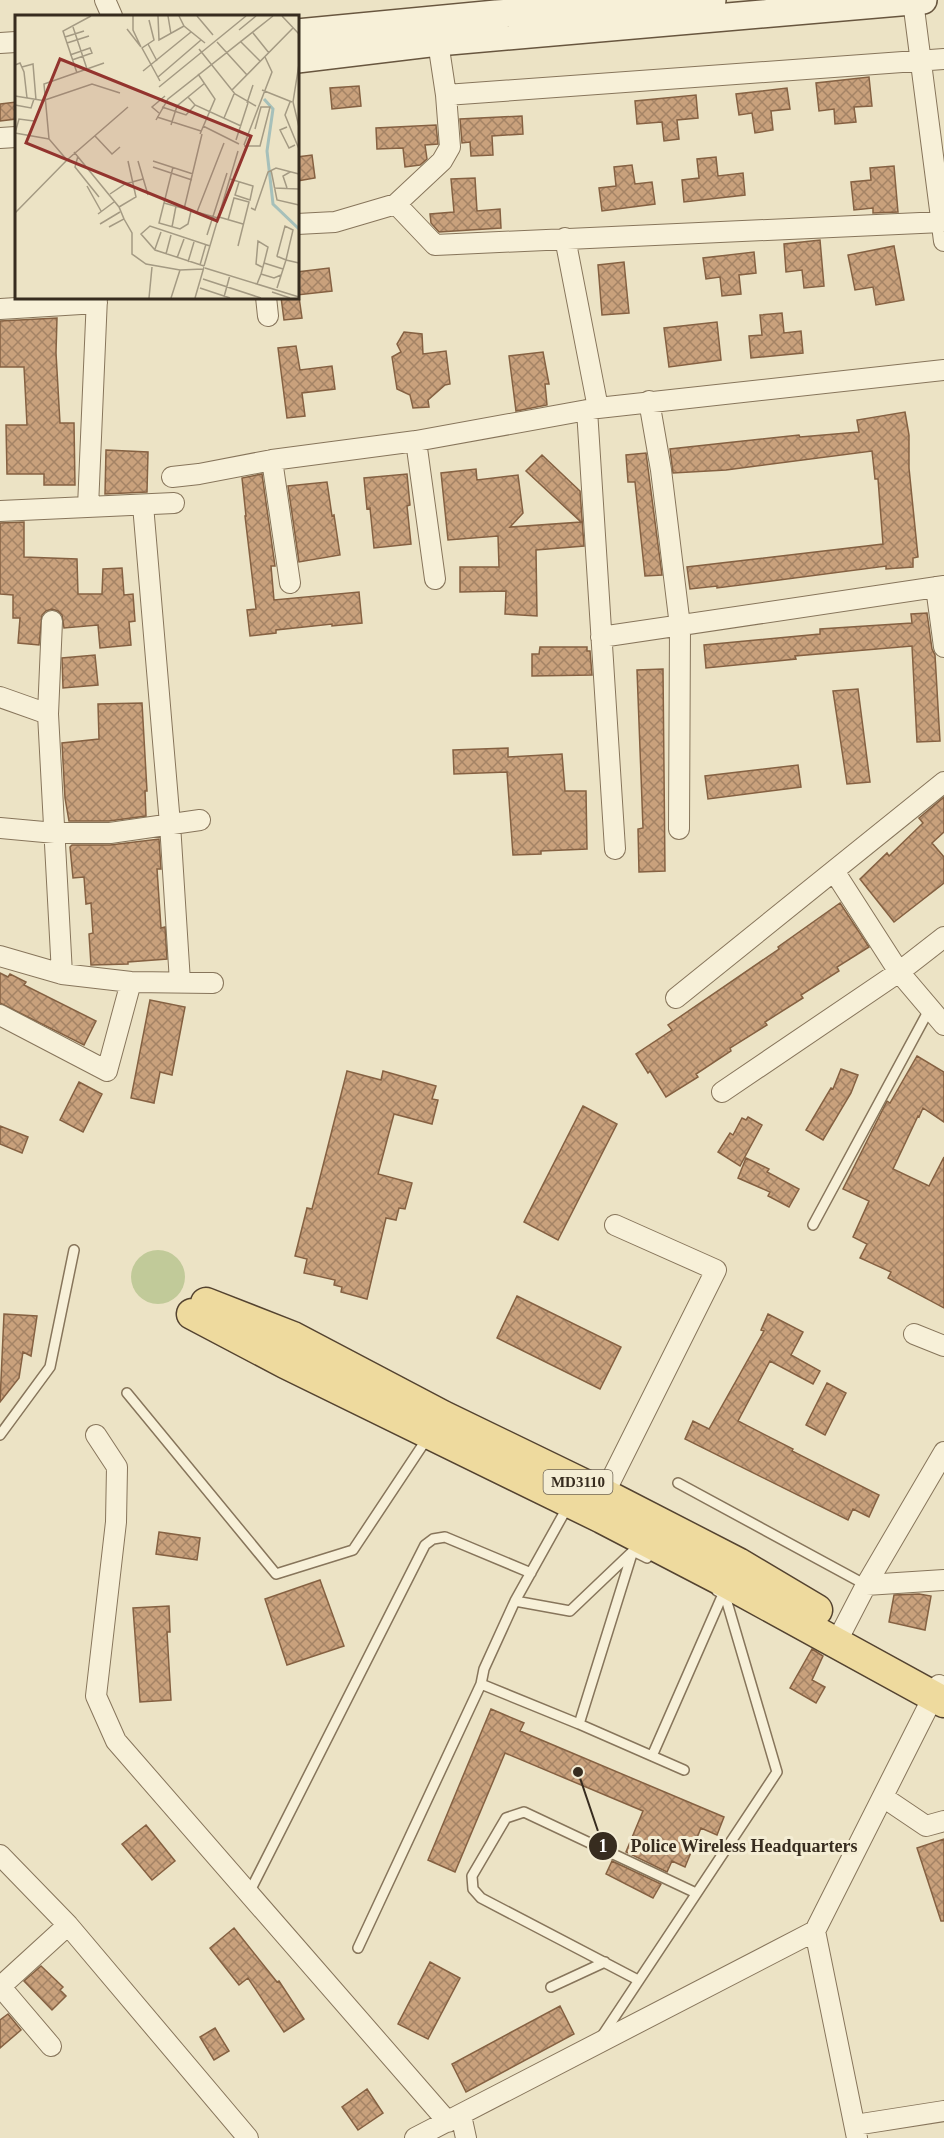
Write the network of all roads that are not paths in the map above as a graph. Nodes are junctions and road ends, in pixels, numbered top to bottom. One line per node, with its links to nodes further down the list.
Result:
1 (105, 0): 4 (street)
2 (712, 0): 5 (main road)
3 (910, 1): 5 (main road); 12 (street)
4 (112, 15)
5 (496, 17): 6 (main road); 8 (main road)
6 (298, 33)
7 (15, 42): 9 (street)
8 (438, 42): 10 (main road); 13 (street)
9 (0, 43)
10 (298, 59)
11 (944, 59): 12 (street)
12 (921, 61): 13 (street); 18 (street)
13 (446, 95): 16 (street)
14 (15, 137): 15 (street)
15 (0, 138)
16 (396, 204): 17 (street); 19 (street)
17 (298, 224)
18 (943, 232): 19 (street)
19 (565, 238): 24 (street)
20 (97, 300): 21 (street); 30 (street)
21 (0, 309)
22 (944, 370): 23 (street)
23 (649, 401): 24 (street); 36 (street)
24 (592, 409): 25 (street); 37 (street)
25 (416, 441): 26 (street); 32 (street)
26 (272, 460): 27 (street); 33 (street)
27 (172, 477)
28 (174, 503): 29 (street)
29 (143, 504): 30 (street); 43 (street)
30 (88, 507): 31 (street)
31 (0, 511)
32 (435, 579)
33 (290, 583)
34 (940, 586): 36 (street); 38 (street)
35 (52, 621): 40 (street)
36 (680, 626): 37 (street); 45 (street)
37 (601, 637): 47 (street)
38 (944, 647)
39 (0, 697): 40 (street)
40 (48, 714): 46 (street)
41 (944, 782): 48 (street)
42 (200, 820): 43 (street)
43 (170, 825): 46 (street); 54 (street)
44 (0, 828): 46 (street)
45 (679, 829)
46 (55, 833): 52 (street)
47 (615, 849)
48 (834, 871): 51 (street); 56 (street)
49 (944, 937): 51 (street)
50 (0, 956): 52 (street)
51 (899, 972): 57 (street); 60 (street)
52 (62, 974): 53 (street)
53 (131, 982): 54 (street); 58 (street)
54 (180, 982): 55 (street)
55 (213, 983)
56 (676, 998)
57 (930, 1008): 59 (street); 62 (lane)
58 (0, 1015)
59 (944, 1025)
60 (722, 1092)
61 (615, 1225): 73 (street)
62 (813, 1225)
63 (74, 1250): 67 (lane)
64 (914, 1334): 65 (street)
65 (944, 1346)
66 (127, 1393): 68 (lane)
67 (0, 1434)
68 (430, 1434): 72 (main road, MD3110); 73 (main road, MD3110)
69 (96, 1435): 90 (street)
70 (944, 1452): 79 (street)
71 (678, 1483): 79 (lane)
72 (570, 1502): 73 (main road, MD3110); 76 (lane)
73 (603, 1506): 78 (main road, MD3110)
74 (633, 1551): 75 (lane); 80 (lane); 84 (lane)
75 (653, 1561)
76 (531, 1573): 80 (lane); 90 (lane)
77 (944, 1580): 79 (street)
78 (723, 1581): 81 (main road, MD3110); 85 (lane); 91 (lane)
79 (866, 1585): 81 (street)
80 (515, 1600): 82 (lane)
81 (840, 1635): 83 (main road, MD3110)
82 (481, 1684): 84 (lane); 94 (lane)
83 (940, 1692): 87 (street)
84 (579, 1724): 85 (lane)
85 (652, 1756): 86 (lane)
86 (684, 1770)
87 (883, 1797): 88 (street); 93 (street)
88 (944, 1821)
89 (0, 1855): 92 (street)
90 (249, 1893): 102 (street)
91 (696, 1893): 95 (lane); 96 (lane)
92 (68, 1925): 97 (street); 104 (street)
93 (814, 1931): 99 (street); 103 (street)
94 (358, 1948)
95 (605, 1962): 96 (lane); 98 (lane)
96 (638, 1980): 99 (lane)
97 (0, 1986): 100 (street)
98 (551, 1987)
99 (597, 2043): 102 (street)
100 (51, 2046)
101 (944, 2111): 103 (street)
102 (454, 2119): 105 (street); 106 (street)
103 (856, 2132)
104 (248, 2138)
105 (416, 2138)
106 (466, 2138)

